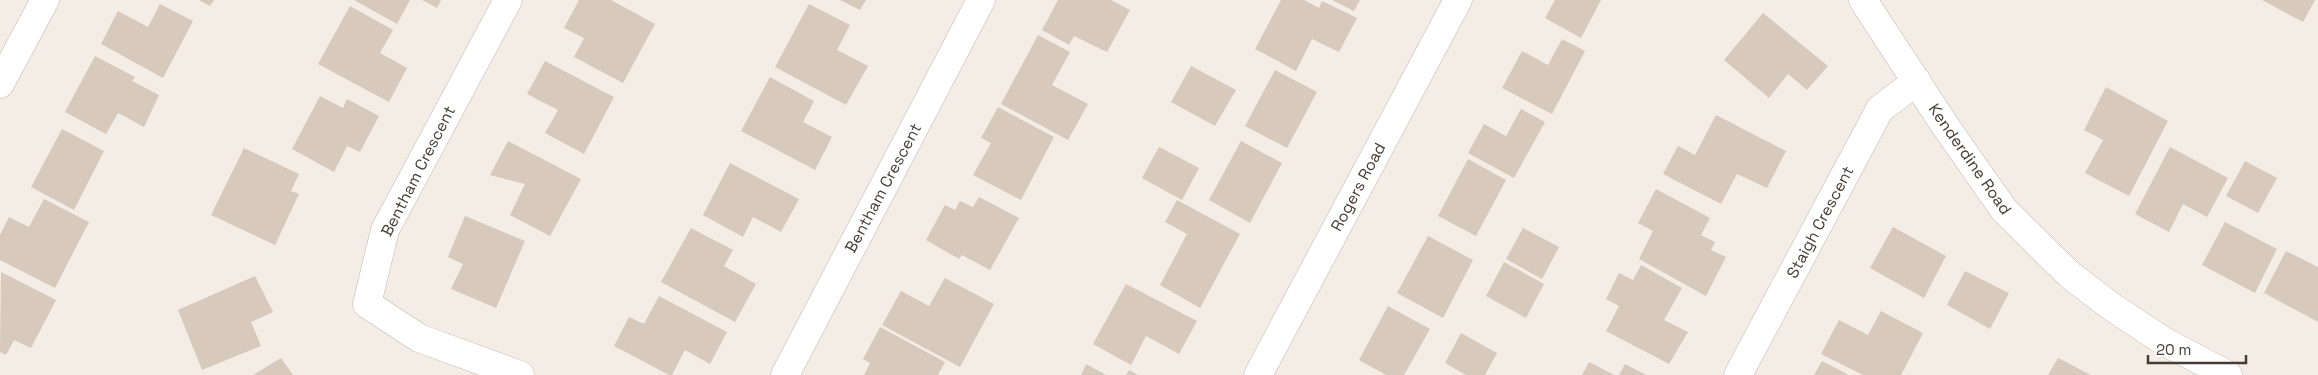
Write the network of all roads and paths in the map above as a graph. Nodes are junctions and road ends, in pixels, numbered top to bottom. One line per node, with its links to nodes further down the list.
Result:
1 (45, 0): 7 (street)
2 (508, 0): 9 (street, Bentham Crescent)
3 (981, 0): 10 (street, Bentham Crescent)
4 (1458, 0): 11 (street, Rogers Road)
5 (1863, 0): 6 (street, Kenderdine Road)
6 (1917, 81): 8 (street, Kenderdine Road); 12 (street, Staigh Crescent)
7 (0, 84)
8 (2217, 373)
9 (520, 375)
10 (784, 375)
11 (1258, 375)
12 (1738, 375)

